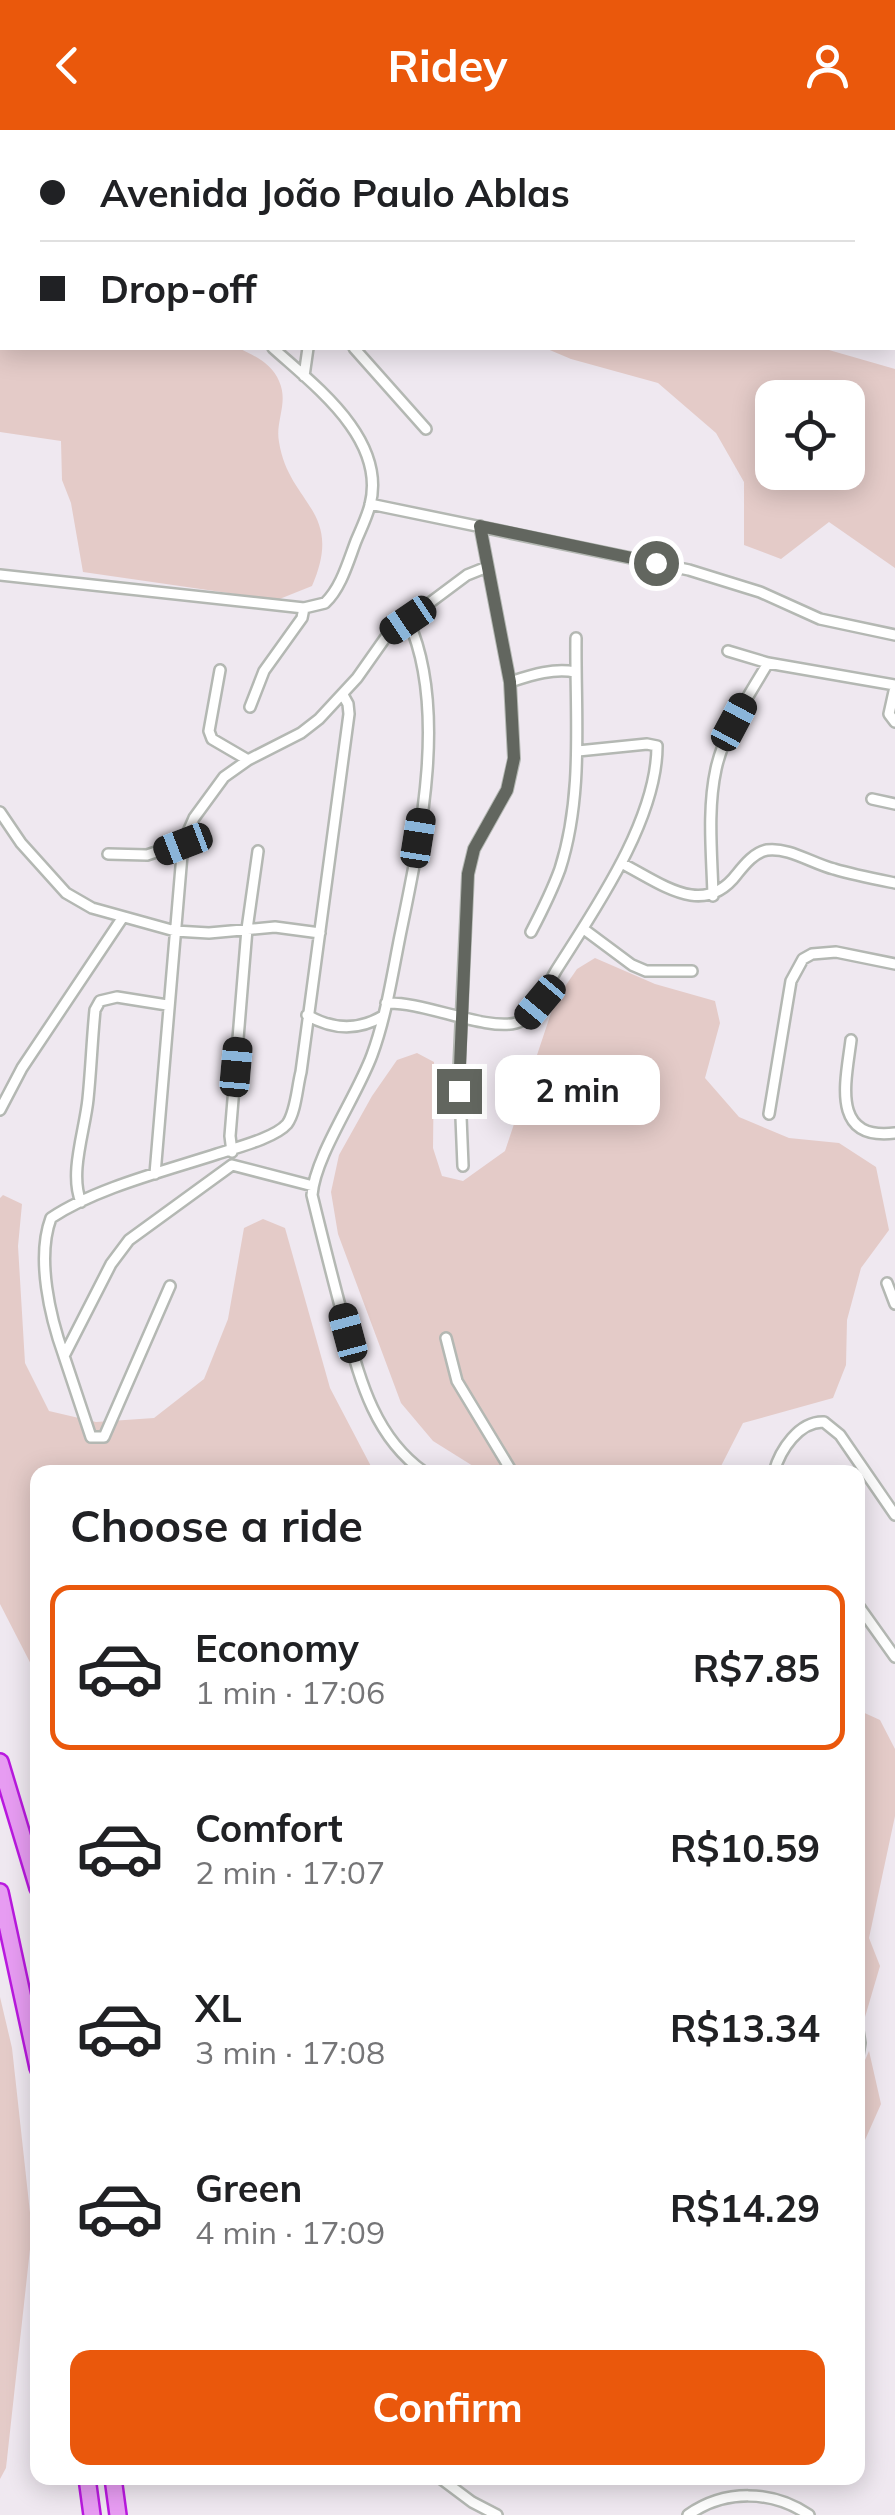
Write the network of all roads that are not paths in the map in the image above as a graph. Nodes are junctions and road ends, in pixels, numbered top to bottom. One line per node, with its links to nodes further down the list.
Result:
1 (275, 350): 4 (street)
2 (308, 350): 4 (street)
3 (356, 350): 5 (street)
4 (304, 376): 6 (street)
5 (426, 428)
6 (370, 504): 7 (street); 10 (street)
7 (480, 526): 8 (street); 12 (street)
8 (487, 567): 11 (street); 18 (street)
9 (0, 575): 10 (street)
10 (304, 608): 21 (street)
11 (408, 620): 20 (street); 42 (street)
12 (895, 636)
13 (576, 638): 17 (street)
14 (728, 651): 15 (street)
15 (768, 663): 19 (street); 33 (street)
16 (220, 670): 24 (street)
17 (575, 672): 18 (street); 23 (street)
18 (510, 682): 46 (street)
19 (895, 686): 22 (street)
20 (343, 695): 24 (street); 39 (street)
21 (250, 707)
22 (895, 722)
23 (578, 752): 31 (street); 38 (street)
24 (248, 760): 28 (street)
25 (872, 799): 26 (street)
26 (895, 804)
27 (0, 812): 34 (street)
28 (183, 844): 30 (street); 37 (street)
29 (258, 852): 35 (street)
30 (108, 854)
31 (621, 863): 33 (street); 36 (street)
32 (895, 883): 33 (street)
33 (713, 896)
34 (123, 917): 37 (street); 48 (street)
35 (248, 929): 37 (street); 39 (street); 51 (street)
36 (585, 930): 41 (street); 46 (street)
37 (176, 931): 43 (street)
38 (531, 932)
39 (320, 933): 44 (street)
40 (895, 964): 49 (street)
41 (692, 972)
42 (386, 1003): 45 (street); 46 (street)
43 (167, 1005): 54 (street); 56 (street)
44 (308, 1015): 45 (street); 51 (street)
45 (383, 1016): 55 (street)
46 (462, 1016): 53 (street)
47 (851, 1040): 50 (street)
48 (0, 1110)
49 (770, 1114)
50 (895, 1133)
51 (232, 1149): 52 (street); 54 (street)
52 (232, 1165): 55 (street); 61 (street)
53 (463, 1166)
54 (155, 1174): 56 (street)
55 (313, 1186): 62 (street)
56 (81, 1202): 61 (street)
57 (887, 1283): 59 (street)
58 (170, 1286): 61 (street)
59 (895, 1304)
60 (446, 1338): 63 (street)
61 (64, 1356)
62 (413, 1465)
63 (508, 1465)
64 (777, 1465): 65 (street)
65 (860, 1465)
66 (865, 1472): 67 (street)
67 (895, 1515)
68 (865, 1615): 69 (street)
69 (895, 1657)
70 (0, 1762): 71 (highway)
71 (30, 1861)
72 (0, 1892): 73 (highway)
73 (30, 2031)
74 (87, 2485): 77 (highway)
75 (114, 2485): 78 (highway)
76 (449, 2485): 79 (street)
77 (92, 2515)
78 (118, 2515)
79 (497, 2515)
80 (688, 2515): 81 (street)
81 (810, 2515)

